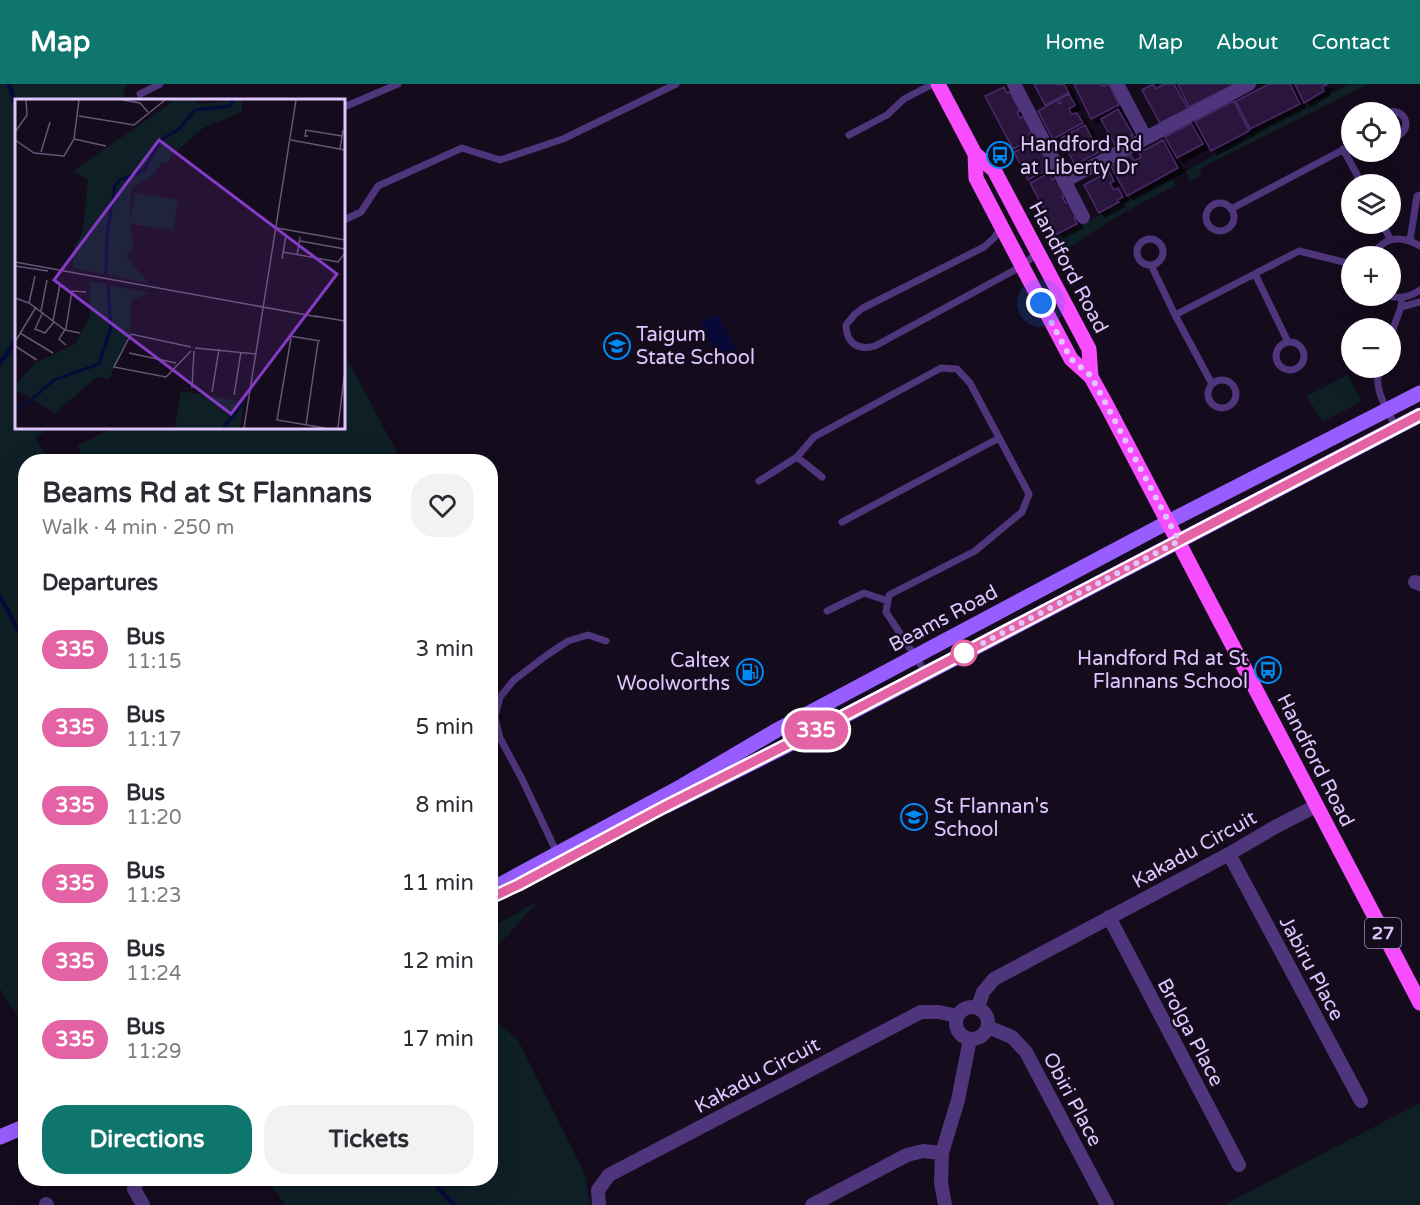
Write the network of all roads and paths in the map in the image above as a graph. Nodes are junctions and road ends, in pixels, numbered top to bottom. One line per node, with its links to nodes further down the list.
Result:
1 (160, 84): 9 (lane)
2 (398, 84): 10 (lane)
3 (676, 84): 21 (lane)
4 (933, 84): 12 (lane)
5 (938, 84): 16 (main road, Handford Road / 27)
6 (1014, 84): 17 (street)
7 (1117, 84): 14 (street)
8 (1249, 84): 14 (street)
9 (140, 94)
10 (345, 107)
11 (1401, 115): 13 (lane)
12 (849, 135)
13 (1401, 135)
14 (1145, 137): 17 (street)
15 (1341, 150): 19 (lane)
16 (975, 154): 22 (main road, Handford Road / 27); 28 (main road, Handford Road / 27)
17 (1064, 181): 20 (street)
18 (1420, 195): 25 (lane)
19 (1232, 209): 19 (lane)
20 (1083, 217)
21 (345, 220)
22 (1002, 227): 31 (main road, Handford Road / 27); 31 (lane)
23 (1388, 234): 24 (lane)
24 (1391, 240): 25 (lane); 26 (lane)
25 (1410, 240): 27 (lane)
26 (1380, 246)
27 (1420, 246)
28 (1038, 252): 31 (lane); 40 (main road, Handford Road / 27)
29 (1341, 261): 32 (lane)
30 (1151, 265): 37 (lane)
31 (1022, 266): 40 (main road, Handford Road / 27)
32 (1255, 274): 37 (lane); 39 (lane)
33 (1420, 290): 34 (lane)
34 (1402, 298): 36 (lane)
35 (1420, 303): 36 (lane)
36 (1401, 307): 38 (lane)
37 (1175, 315): 42 (lane)
38 (1397, 318)
39 (1288, 342): 39 (lane)
40 (1091, 376): 52 (main road, Handford Road / 27)
41 (1378, 378): 44 (lane)
42 (1212, 384): 42 (lane)
43 (1420, 393): 44 (main road, Beams Road)
44 (1387, 408): 46 (lane); 52 (main road, Beams Road)
45 (1420, 415): 46 (main road, Beams Road)
46 (1396, 427): 53 (main road, Beams Road)
47 (999, 438): 48 (lane); 51 (lane); 54 (lane)
48 (797, 457): 49 (lane); 50 (lane)
49 (822, 477)
50 (759, 481)
51 (842, 522)
52 (1168, 522): 53 (main road, Handford Road / 27); 57 (main road, Beams Road)
53 (1179, 541): 58 (main road, Beams Road); 61 (main road, Handford Road / 27)
54 (888, 601): 55 (lane); 57 (lane)
55 (827, 610)
56 (606, 641): 59 (lane)
57 (915, 656): 58 (lane); 62 (main road, Beams Road)
58 (926, 673): 65 (main road, Beams Road)
59 (498, 705)
60 (498, 730): 62 (lane)
61 (1316, 806): 63 (street, Kakadu Circuit); 67 (main road, Handford Road / 27)
62 (557, 853): 64 (main road, Beams Road)
63 (1229, 854): 66 (street, Kakadu Circuit); 72 (street, Jabiru Place)
64 (498, 886)
65 (498, 894)
66 (1108, 917): 68 (street, Kakadu Circuit); 76 (street, Brolga Place)
67 (1420, 1003)
68 (978, 1007): 69 (street); 70 (street)
69 (957, 1016): 71 (street); 79 (street, Kakadu Circuit)
70 (988, 1027): 71 (street); 82 (street, Obiri Place)
71 (970, 1039): 75 (street)
72 (1361, 1101)
73 (18, 1130): 74 (main road)
74 (2, 1137)
75 (942, 1153): 80 (street); 81 (street)
76 (1239, 1165)
77 (135, 1186): 78 (street)
78 (142, 1205)
79 (599, 1205)
80 (812, 1205)
81 (945, 1205)
82 (1107, 1205)

